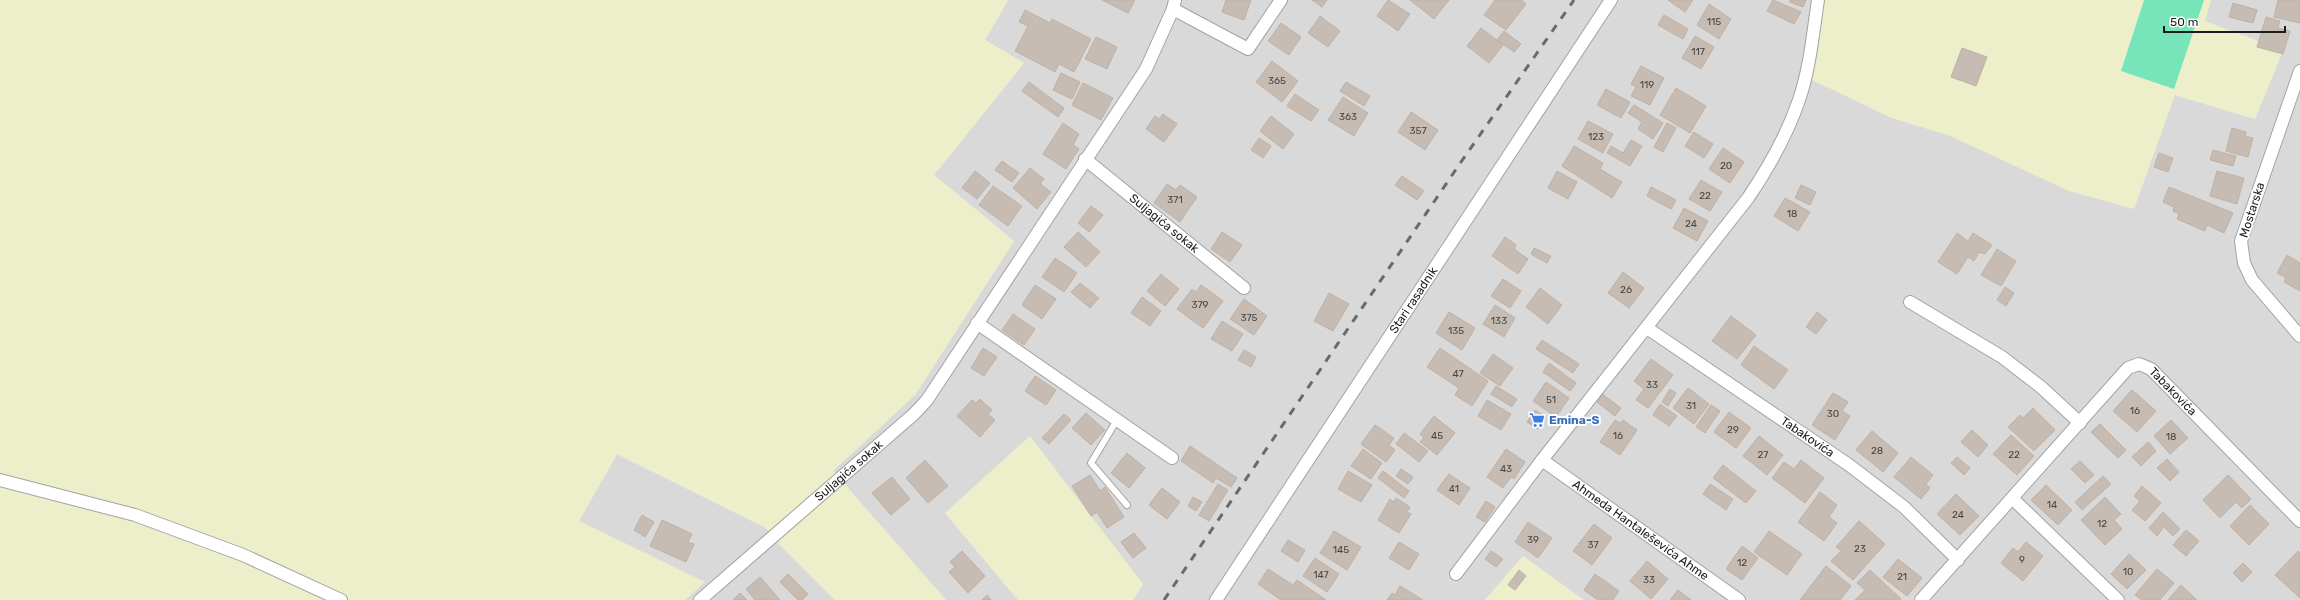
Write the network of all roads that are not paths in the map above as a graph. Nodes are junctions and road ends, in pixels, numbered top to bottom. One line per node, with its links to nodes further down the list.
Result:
1 (1281, 0): 4 (street)
2 (1611, 0): 24 (street, Stari rasadnik)
3 (1818, 0): 10 (street)
4 (1174, 5): 6 (street, Suljagića sokak)
5 (2300, 71): 11 (street, Mostarska)
6 (1085, 159): 7 (street, Suljagića sokak); 9 (street, Suljagića sokak)
7 (1244, 288)
8 (1910, 302): 13 (street)
9 (976, 323): 12 (street); 23 (street, Suljagića sokak)
10 (1646, 328): 15 (street); 20 (street, Tabakovića)
11 (2300, 336)
12 (1117, 420): 14 (street); 18 (lane)
13 (2080, 423): 17 (street, Tabakovića); 19 (street, Tabakovića)
14 (1172, 458)
15 (1542, 460): 21 (street); 25 (street, Ahmeda Hantaleševića Ahme)
16 (0, 480): 22 (street)
17 (2013, 499): 20 (street, Tabakovića); 27 (street)
18 (1127, 505)
19 (2300, 522)
20 (1958, 560): 26 (street, Tabakovića)
21 (1456, 574)
22 (341, 600)
23 (700, 600)
24 (1216, 600)
25 (1739, 600)
26 (1921, 600)
27 (2118, 600)

